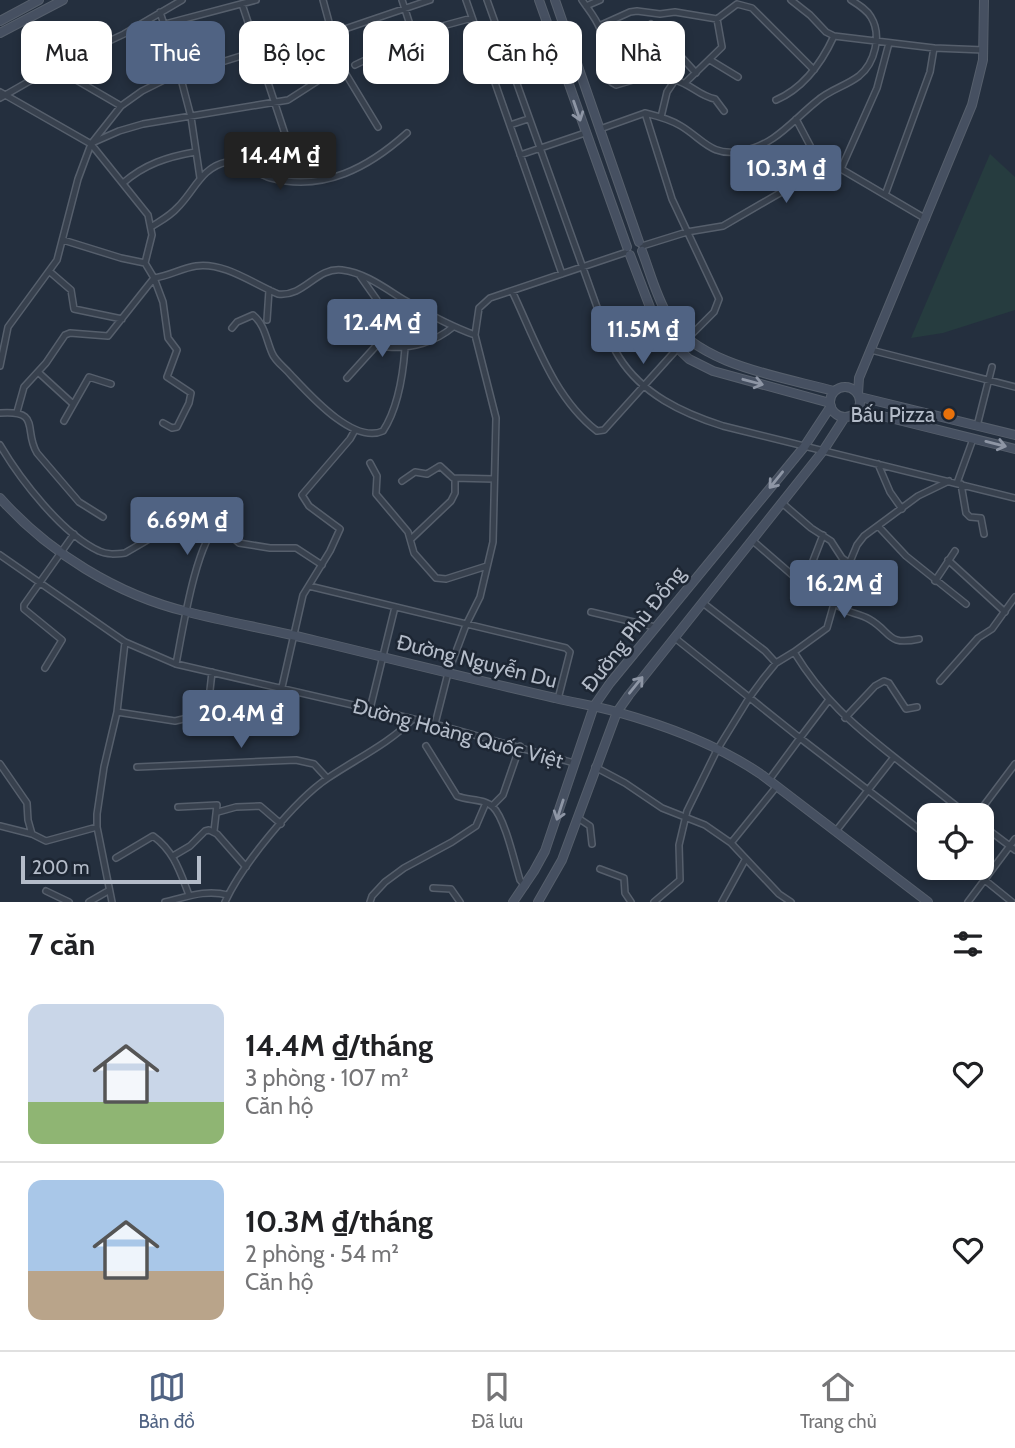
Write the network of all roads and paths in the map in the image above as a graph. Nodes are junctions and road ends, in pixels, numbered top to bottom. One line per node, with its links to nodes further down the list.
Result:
1 (39, 0): 22 (main road)
2 (63, 0): 32 (main road)
3 (182, 0): 19 (street)
4 (256, 0): 17 (street)
5 (323, 0): 26 (street)
6 (402, 0): 18 (street)
7 (430, 0): 18 (street)
8 (466, 0): 20 (street)
9 (487, 0): 64 (street)
10 (539, 0): 70 (main road, one-way to 70)
11 (555, 0): 68 (main road)
12 (600, 0): 16 (street)
13 (791, 0): 34 (street)
14 (851, 0): 36 (street)
15 (984, 0): 39 (main road)
16 (584, 3): 28 (street)
17 (242, 4): 24 (street); 25 (street)
18 (403, 8): 27 (street); 31 (street)
19 (160, 12): 23 (street); 33 (street)
20 (472, 18): 30 (street); 66 (street)
21 (717, 19): 29 (street); 40 (street); 44 (street)
22 (0, 21)
23 (163, 21)
24 (179, 21)
25 (247, 21)
26 (329, 21)
27 (408, 21)
28 (596, 21)
29 (610, 21)
30 (449, 24)
31 (349, 27)
32 (0, 33)
33 (124, 34): 35 (street)
34 (834, 36): 36 (street); 44 (street)
35 (112, 40)
36 (877, 41): 37 (street); 65 (street)
37 (889, 43): 38 (street); 76 (street)
38 (934, 48): 39 (street); 80 (street)
39 (984, 50): 81 (main road)
40 (710, 60): 45 (street); 46 (street)
41 (363, 61): 43 (street)
42 (685, 61): 45 (street)
43 (355, 65)
44 (814, 70): 57 (street)
45 (696, 73): 48 (street)
46 (738, 77)
47 (349, 80): 67 (street)
48 (685, 83): 60 (street)
49 (22, 84): 56 (street)
50 (83, 84): 59 (street)
51 (155, 84): 59 (street)
52 (182, 84): 62 (street)
53 (268, 84): 58 (street)
54 (313, 84): 58 (street)
55 (672, 84): 63 (street)
56 (2, 95): 72 (street)
57 (776, 100)
58 (274, 104): 62 (street); 71 (street)
59 (121, 106): 72 (street)
60 (724, 111)
61 (645, 113): 63 (street); 68 (street); 83 (street)
62 (191, 117): 72 (street); 74 (street)
63 (662, 117): 65 (street)
64 (528, 118): 66 (street); 73 (street)
65 (796, 119): 77 (street)
66 (510, 125): 75 (street)
67 (377, 127)
68 (600, 130): 85 (main road)
69 (407, 133): 78 (street)
70 (585, 133): 73 (street); 86 (main road)
71 (286, 136)
72 (91, 144): 79 (street); 84 (street)
73 (539, 149): 75 (street); 88 (street)
74 (195, 152): 78 (street); 79 (street)
75 (520, 155): 90 (street)
76 (841, 169): 77 (street); 80 (street)
77 (823, 170): 83 (street)
78 (200, 178): 82 (street)
79 (123, 183): 82 (street)
80 (885, 195): 81 (street)
81 (926, 219): 104 (main road)
82 (151, 227): 87 (street)
83 (687, 232): 85 (street); 100 (street)
84 (63, 240): 87 (street); 89 (street)
85 (641, 246): 86 (main road); 86 (main road); 100 (main road)
86 (628, 251): 88 (street); 103 (main road)
87 (145, 262): 92 (street)
88 (583, 267): 90 (street); 114 (street)
89 (49, 271): 95 (street); 105 (street)
90 (562, 274): 94 (street)
91 (360, 276): 93 (street); 97 (street); 101 (street)
92 (154, 278): 93 (street); 95 (street); 124 (street)
93 (269, 290): 96 (street)
94 (512, 291): 99 (street); 114 (street)
95 (122, 319): 107 (street)
96 (267, 320)
97 (453, 327): 99 (street); 102 (street)
98 (232, 328): 126 (street)
99 (475, 335): 136 (street)
100 (687, 339): 115 (main road)
101 (384, 343): 102 (street); 108 (street)
102 (405, 348): 126 (street)
103 (677, 349): 114 (street); 118 (main road, one-way to 118)
104 (871, 350): 109 (main road); 110 (street)
105 (0, 366)
106 (992, 368): 110 (street)
107 (38, 372): 117 (street); 120 (street)
108 (347, 378)
109 (859, 378): 112 (main road); 116 (main road)
110 (988, 381): 113 (street); 125 (street)
111 (111, 384): 117 (street)
112 (847, 387): 115 (main road); 116 (main road)
113 (1015, 387)
114 (644, 388): 130 (street)
115 (834, 391): 118 (main road)
116 (859, 395): 119 (main road); 125 (main road)
117 (73, 404): 123 (street)
118 (830, 405): 122 (main road); 130 (main road, Đường Phù Đổng)
119 (858, 410): 122 (main road); 128 (main road)
120 (17, 412): 121 (street); 144 (street)
121 (0, 413)
122 (845, 417): 132 (main road, Đường Phù Đổng)
123 (64, 421)
124 (163, 423)
125 (977, 426): 127 (main road)
126 (355, 430): 157 (street)
127 (1015, 435)
128 (973, 439): 131 (main road, one-way to 131); 139 (street)
129 (0, 445): 147 (street)
130 (804, 447): 132 (street); 171 (main road, Đường Phù Đổng, one-way to 171)
131 (1015, 449)
132 (822, 451): 134 (street); 142 (main road, Đường Phù Đổng)
133 (370, 463): 150 (street)
134 (878, 464): 138 (street); 143 (street)
135 (455, 479): 136 (street); 137 (street); 150 (street)
136 (494, 479): 158 (street)
137 (402, 481)
138 (949, 481): 139 (street); 143 (street)
139 (959, 483): 141 (street); 148 (street)
140 (0, 498): 153 (main road, Đường Nguyễn Du)
141 (1015, 498)
142 (782, 503): 149 (street); 151 (main road, Đường Phù Đổng)
143 (902, 509): 146 (street)
144 (103, 517)
145 (219, 524): 147 (street); 157 (street); 167 (street)
146 (878, 526): 156 (street); 159 (street)
147 (74, 534): 153 (street)
148 (984, 534)
149 (823, 535): 151 (street); 156 (street)
150 (411, 538): 158 (street)
151 (753, 541): 164 (main road, Đường Phù Đổng)
152 (956, 551): 155 (street)
153 (60, 552): 160 (street); 167 (main road, Đường Nguyễn Du)
154 (0, 555): 160 (street, Đường Hoàng Quốc Việt)
155 (948, 560): 159 (street); 169 (street)
156 (849, 564): 163 (street)
157 (322, 565): 161 (street)
158 (487, 566): 170 (street)
159 (935, 580): 165 (street)
160 (40, 582): 175 (street, Đường Hoàng Quốc Việt); 180 (street)
161 (309, 586): 166 (street); 172 (street)
162 (1015, 597): 169 (street)
163 (834, 602): 174 (street); 176 (street)
164 (703, 603): 173 (main road, Đường Phù Đổng); 178 (street)
165 (966, 604)
166 (395, 607): 170 (street); 177 (street)
167 (186, 612): 172 (main road, Đường Nguyễn Du); 179 (street)
168 (591, 612): 171 (street)
169 (1005, 612): 183 (street)
170 (466, 625): 182 (street); 186 (street)
171 (655, 627): 188 (main road, Đường Phù Đổng)
172 (292, 635): 177 (main road, Đường Nguyễn Du); 184 (street)
173 (675, 638): 185 (street); 192 (main road, Đường Phù Đổng, one-way to 173)
174 (919, 639)
175 (125, 642): 179 (street, Đường Hoàng Quốc Việt); 191 (street)
176 (794, 652): 178 (street); 187 (street)
177 (382, 656): 182 (main road, Đường Nguyễn Du); 190 (street)
178 (776, 663): 185 (street)
179 (176, 664): 181 (street, Đường Hoàng Quốc Việt)
180 (45, 668)
181 (212, 672): 184 (street, Đường Hoàng Quốc Việt); 191 (street)
182 (448, 673): 186 (main road, Đường Nguyễn Du); 195 (street)
183 (940, 681)
184 (282, 687): 190 (street, Đường Hoàng Quốc Việt)
185 (748, 698): 196 (street); 199 (street)
186 (558, 699): 188 (main road, Đường Nguyễn Du)
187 (828, 701): 193 (street); 196 (street)
188 (594, 706): 192 (main road, Đường Nguyễn Du); 201 (main road, Đường Phù Đổng)
189 (917, 707): 193 (street)
190 (370, 709): 194 (street, Đường Hoàng Quốc Việt)
191 (117, 712): 219 (street)
192 (617, 712): 199 (main road, Đường Nguyễn Du); 205 (main road, Đường Phù Đổng)
193 (845, 718): 200 (street)
194 (412, 720): 195 (street, Đường Hoàng Quốc Việt); 206 (street)
195 (435, 724): 198 (street, Đường Hoàng Quốc Việt)
196 (800, 738): 207 (street); 209 (street)
197 (426, 746): 212 (street)
198 (520, 746): 201 (street, Đường Hoàng Quốc Việt); 212 (street)
199 (717, 750): 207 (main road, Đường Nguyễn Du); 216 (street)
200 (894, 757): 209 (street); 210 (street)
201 (574, 763): 237 (main road, Đường Phù Đổng, one-way to 237)
202 (0, 764): 223 (street)
203 (1015, 764): 211 (street)
204 (137, 767): 206 (street)
205 (595, 767): 215 (main road, Đường Phù Đổng); 216 (street)
206 (327, 778): 217 (street)
207 (769, 780): 208 (main road, Đường Nguyễn Du)
208 (777, 786): 222 (main road, Đường Nguyễn Du); 226 (street)
209 (868, 790): 220 (street); 222 (street)
210 (952, 803)
211 (986, 803)
212 (489, 805): 237 (street); 248 (street)
213 (178, 807): 214 (street)
214 (218, 813): 217 (street); 221 (street)
215 (578, 818): 227 (street); 251 (main road, Đường Phù Đổng)
216 (685, 819): 226 (street); 253 (street)
217 (281, 824): 232 (street)
218 (0, 827): 223 (street)
219 (97, 827): 223 (street); 240 (street)
220 (917, 828)
221 (214, 831): 229 (street); 232 (street)
222 (836, 831): 256 (main road, Đường Nguyễn Du)
223 (33, 834)
224 (994, 834): 228 (street)
225 (1015, 839): 228 (street)
226 (731, 843): 231 (street)
227 (592, 844)
228 (1012, 848): 234 (street)
229 (173, 856): 230 (street); 241 (street)
230 (116, 858)
231 (745, 860): 254 (street); 255 (street)
232 (246, 867): 242 (street)
233 (600, 869): 252 (street)
234 (994, 869)
235 (984, 880): 257 (street)
236 (986, 880): 258 (street)
237 (524, 886): 250 (main road, Đường Phù Đổng)
238 (433, 888): 249 (street)
239 (46, 891): 243 (street)
240 (108, 891): 244 (street); 245 (street)
241 (189, 895): 242 (street); 246 (street)
242 (228, 895): 247 (street)
243 (69, 902)
244 (89, 902)
245 (112, 902)
246 (165, 902)
247 (225, 902)
248 (370, 902)
249 (460, 902)
250 (513, 902)
251 (538, 902)
252 (631, 902)
253 (654, 902)
254 (722, 902)
255 (791, 902)
256 (928, 902)
257 (968, 902)
258 (1012, 902)

